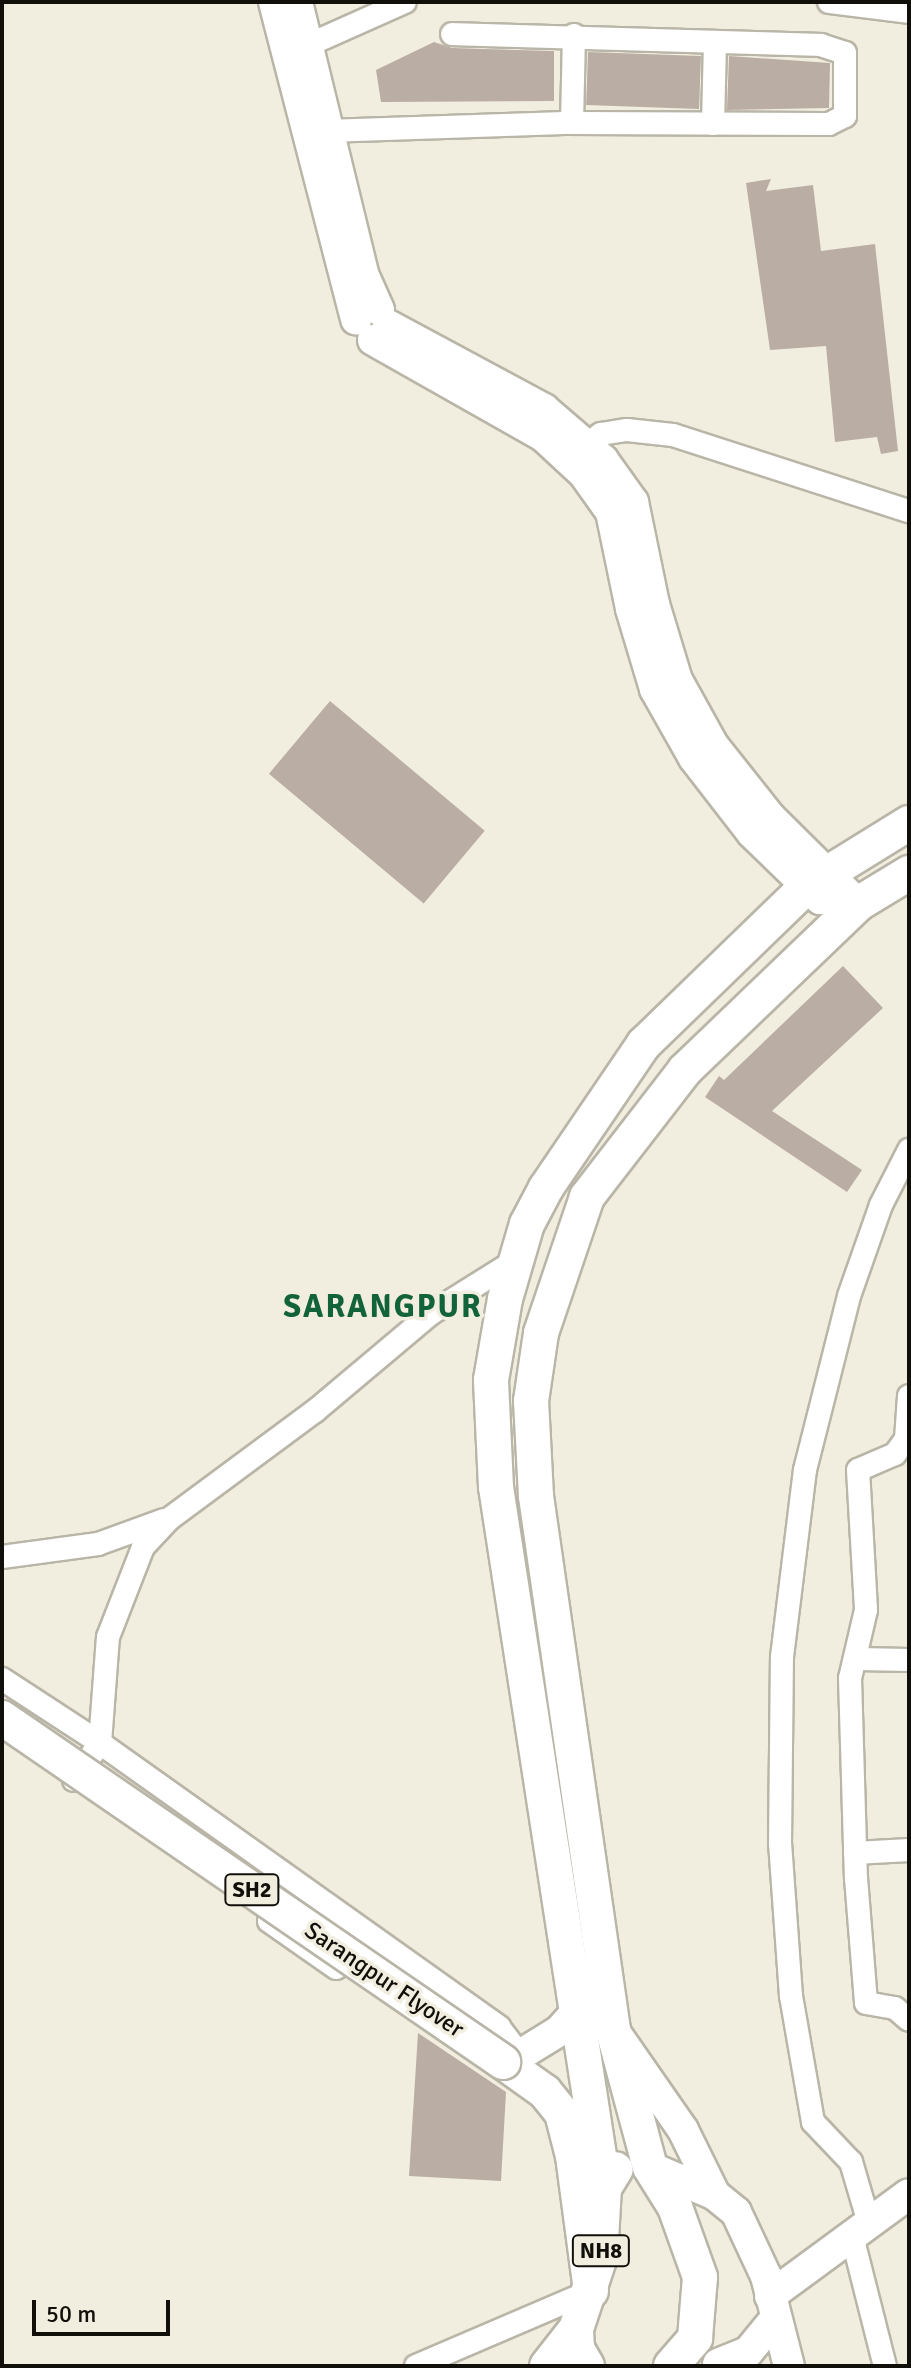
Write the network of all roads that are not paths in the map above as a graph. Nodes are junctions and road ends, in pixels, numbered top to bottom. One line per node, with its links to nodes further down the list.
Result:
1 (274, 2): 9 (main road)
2 (297, 2): 9 (main road)
3 (405, 2): 9 (street)
4 (829, 2): 5 (street)
5 (909, 12)
6 (452, 34): 7 (street)
7 (574, 35): 8 (street); 10 (street)
8 (715, 42): 11 (street); 11 (street)
9 (295, 51): 12 (main road); 13 (main road)
10 (572, 123): 11 (street); 12 (street)
11 (713, 124)
12 (326, 131): 13 (main road)
13 (374, 324): 14 (main road)
14 (578, 452): 15 (street); 18 (main road)
15 (909, 511)
16 (909, 823): 18 (main road)
17 (909, 873): 19 (main road)
18 (815, 881): 19 (main road); 21 (main road)
19 (850, 912): 34 (main road)
20 (909, 1150): 43 (street)
21 (516, 1260): 23 (street); 32 (main road)
22 (909, 1396): 25 (street)
23 (169, 1519): 24 (street); 29 (street)
24 (2, 1557)
25 (857, 1659): 26 (street); 31 (street)
26 (909, 1660)
27 (2, 1679): 29 (street)
28 (2, 1718): 35 (main road, Sarangpur Flyover / SH2, bridge)
29 (100, 1743): 35 (street); 36 (street)
30 (909, 1850): 31 (street)
31 (855, 1853): 33 (street)
32 (579, 2009): 35 (main road); 37 (main road)
33 (909, 2020)
34 (613, 2030): 38 (main road); 42 (main road)
35 (512, 2058): 36 (main road, Sarangpur Flyover / SH2)
36 (560, 2099): 37 (main road, Sarangpur Flyover); 44 (main road)
37 (595, 2105): 38 (main road, Sarangpur Flyover); 40 (main road)
38 (636, 2126): 39 (main road)
39 (650, 2167): 40 (main road); 42 (main road); 47 (main road)
40 (604, 2188): 44 (main road, NH8)
41 (909, 2194): 43 (main road)
42 (715, 2195): 45 (main road)
43 (860, 2230): 45 (main road); 53 (street)
44 (591, 2291): 46 (main road, NH8); 49 (street)
45 (772, 2308): 48 (main road); 52 (main road)
46 (576, 2329): 50 (main road); 51 (main road)
47 (679, 2360): 48 (main road)
48 (719, 2365)
49 (416, 2366)
50 (547, 2366)
51 (587, 2366)
52 (789, 2366)
53 (885, 2366)

